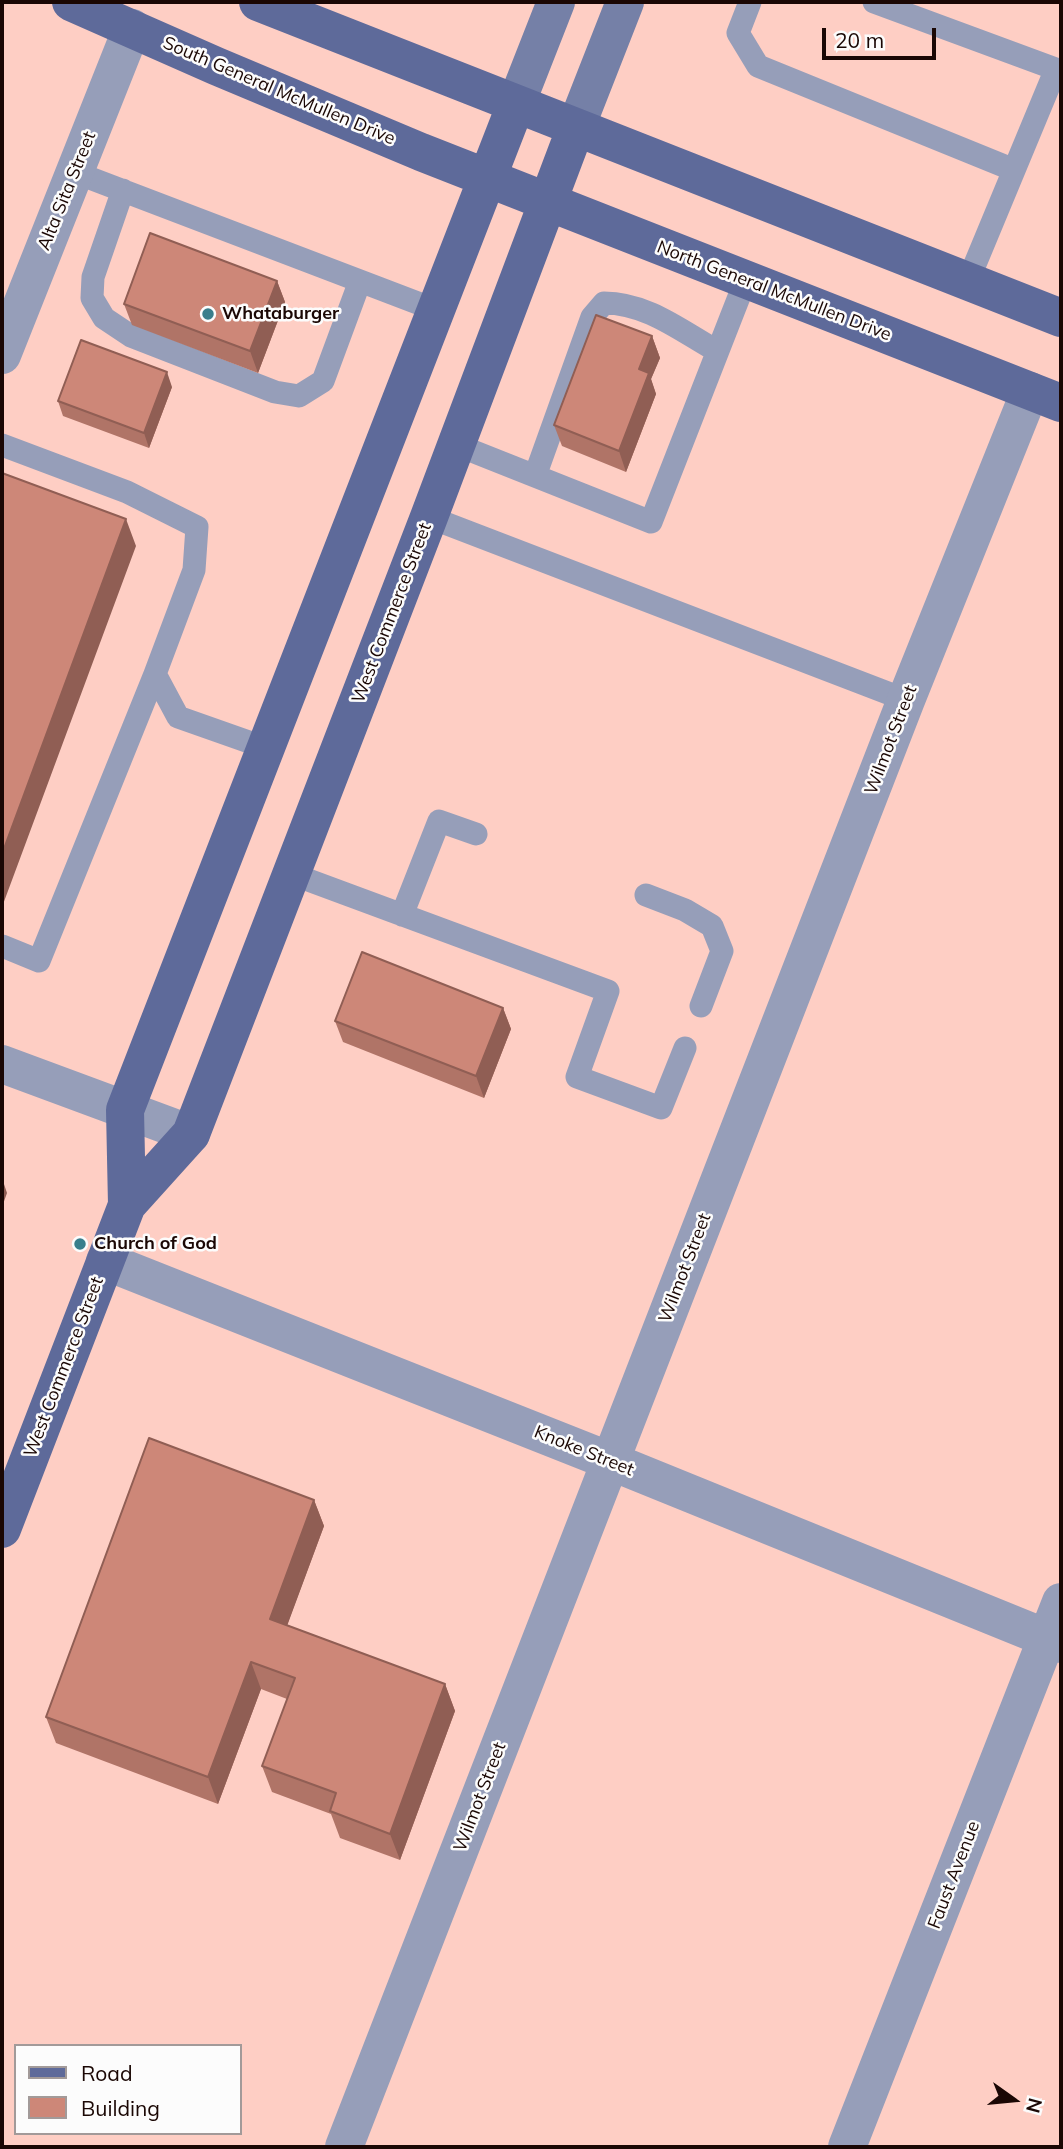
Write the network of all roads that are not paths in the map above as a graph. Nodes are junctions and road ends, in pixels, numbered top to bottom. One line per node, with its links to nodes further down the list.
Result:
1 (71, 2): 7 (main road, South General McMullen Drive)
2 (258, 2): 9 (main road)
3 (556, 2): 9 (main road, West Commerce Street)
4 (625, 2): 10 (main road, West Commerce Street)
5 (750, 2): 11 (lane)
6 (874, 2): 8 (lane)
7 (132, 28): 12 (street, Alta Sita Street); 13 (main road, South General McMullen Drive)
8 (1058, 70): 11 (lane)
9 (516, 104): 10 (main road); 13 (main road, West Commerce Street)
10 (576, 127): 15 (main road, West Commerce Street); 18 (main road)
11 (1014, 170): 18 (lane)
12 (74, 172): 14 (lane); 22 (street, Alta Sita Street)
13 (488, 179): 15 (main road, North General McMullen Drive); 19 (main road, West Commerce Street)
14 (123, 190): 17 (lane); 17 (lane)
15 (547, 202): 16 (main road, North General McMullen Drive); 25 (main road, West Commerce Street)
16 (746, 279): 21 (lane); 23 (main road, North General McMullen Drive)
17 (360, 281): 19 (lane)
18 (968, 281): 20 (main road)
19 (436, 310): 30 (main road, West Commerce Street)
20 (1060, 312)
21 (717, 351): 26 (lane); 26 (lane)
22 (2, 355)
23 (1046, 397): 29 (street, Wilmot Street)
24 (2, 445): 28 (lane)
25 (457, 445): 26 (lane); 27 (main road, West Commerce Street)
26 (536, 476)
27 (429, 517): 29 (lane); 32 (main road, West Commerce Street)
28 (155, 674): 30 (lane); 35 (lane)
29 (906, 700): 43 (street, Wilmot Street)
30 (266, 748): 39 (main road, West Commerce Street)
31 (476, 834): 34 (lane)
32 (292, 874): 34 (lane); 40 (main road, West Commerce Street)
33 (646, 895): 36 (lane)
34 (402, 915): 37 (lane)
35 (2, 946)
36 (701, 1006)
37 (685, 1048)
38 (2, 1063): 39 (street)
39 (125, 1110): 40 (street); 41 (main road, West Commerce Street)
40 (191, 1134): 41 (main road, West Commerce Street)
41 (127, 1205): 42 (main road, West Commerce Street)
42 (105, 1262): 43 (street, Knoke Street); 44 (main road, West Commerce Street)
43 (610, 1461): 46 (street, Knoke Street); 47 (street, Wilmot Street)
44 (2, 1529)
45 (1061, 1602): 46 (street, Faust Avenue)
46 (1054, 1641): 48 (street, Faust Avenue)
47 (344, 2147)
48 (848, 2147)

